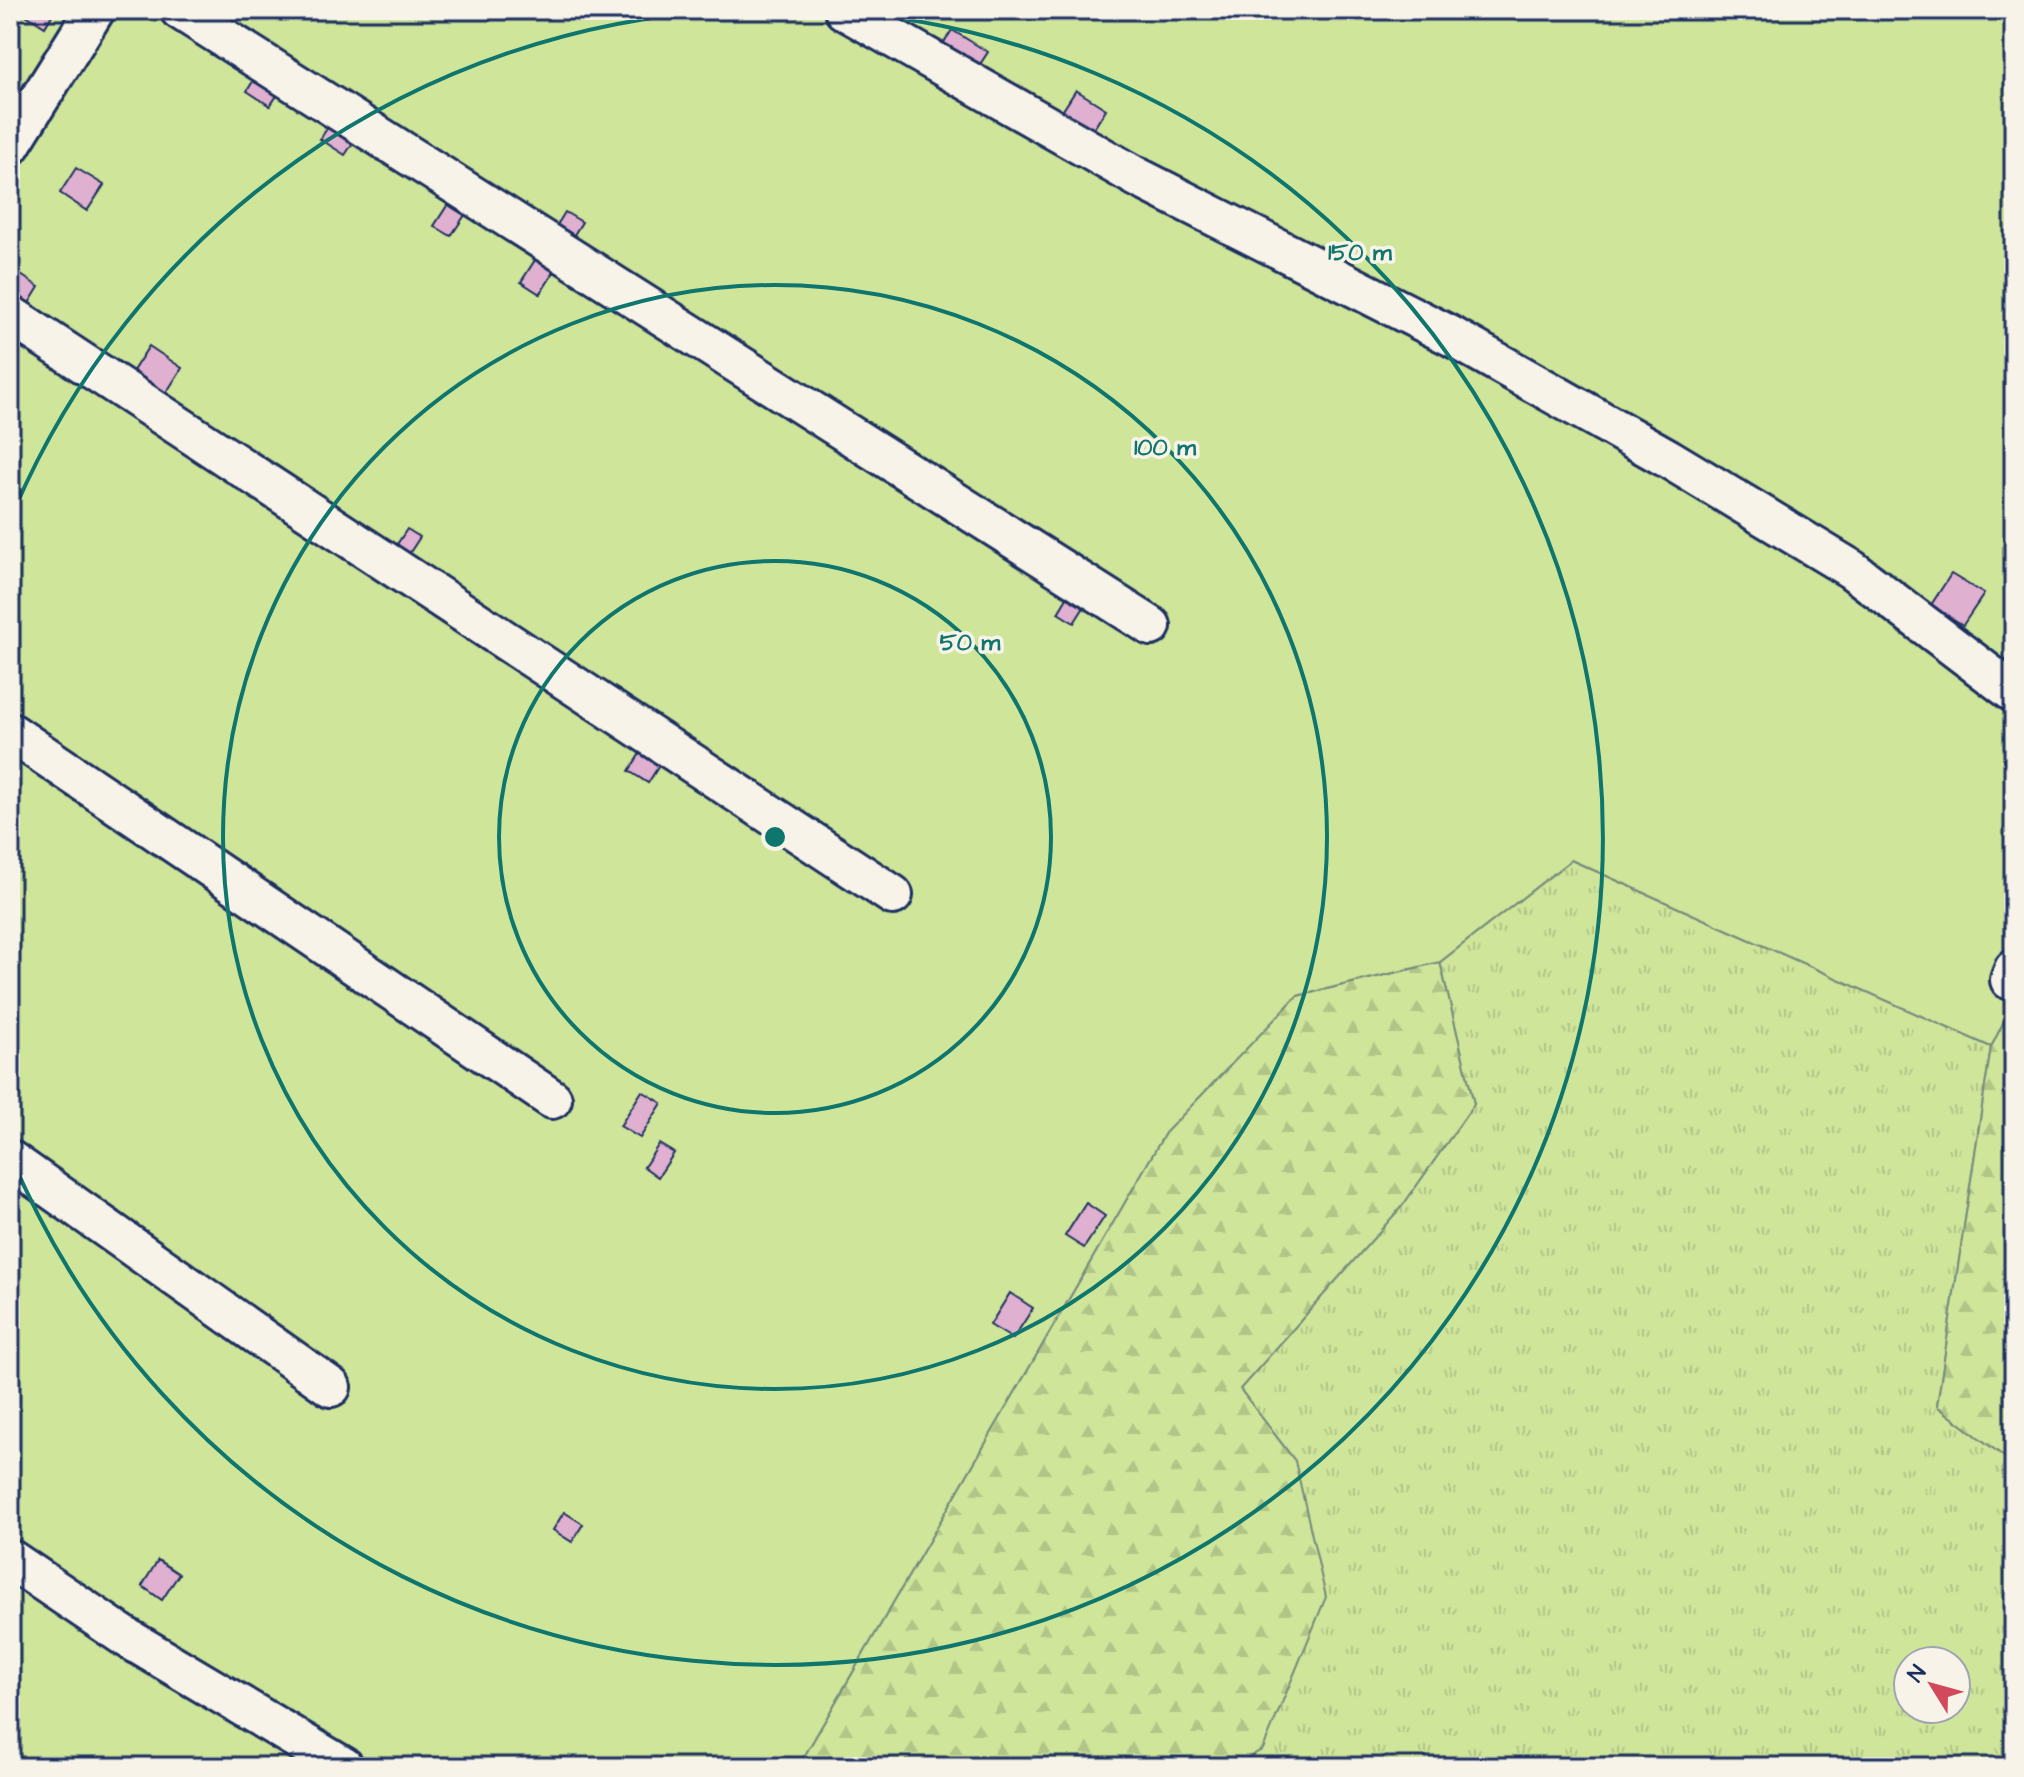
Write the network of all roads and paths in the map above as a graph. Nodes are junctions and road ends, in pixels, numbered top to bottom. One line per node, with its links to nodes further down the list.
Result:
1 (95, 10): 4 (street)
2 (180, 10): 6 (street)
3 (844, 10): 7 (street)
4 (10, 146)
5 (10, 315): 9 (street)
6 (1151, 626)
7 (2014, 693)
8 (10, 732): 10 (street)
9 (893, 895)
10 (552, 1099)
11 (10, 1160): 12 (street)
12 (331, 1387)
13 (10, 1559): 14 (street)
14 (344, 1767)

